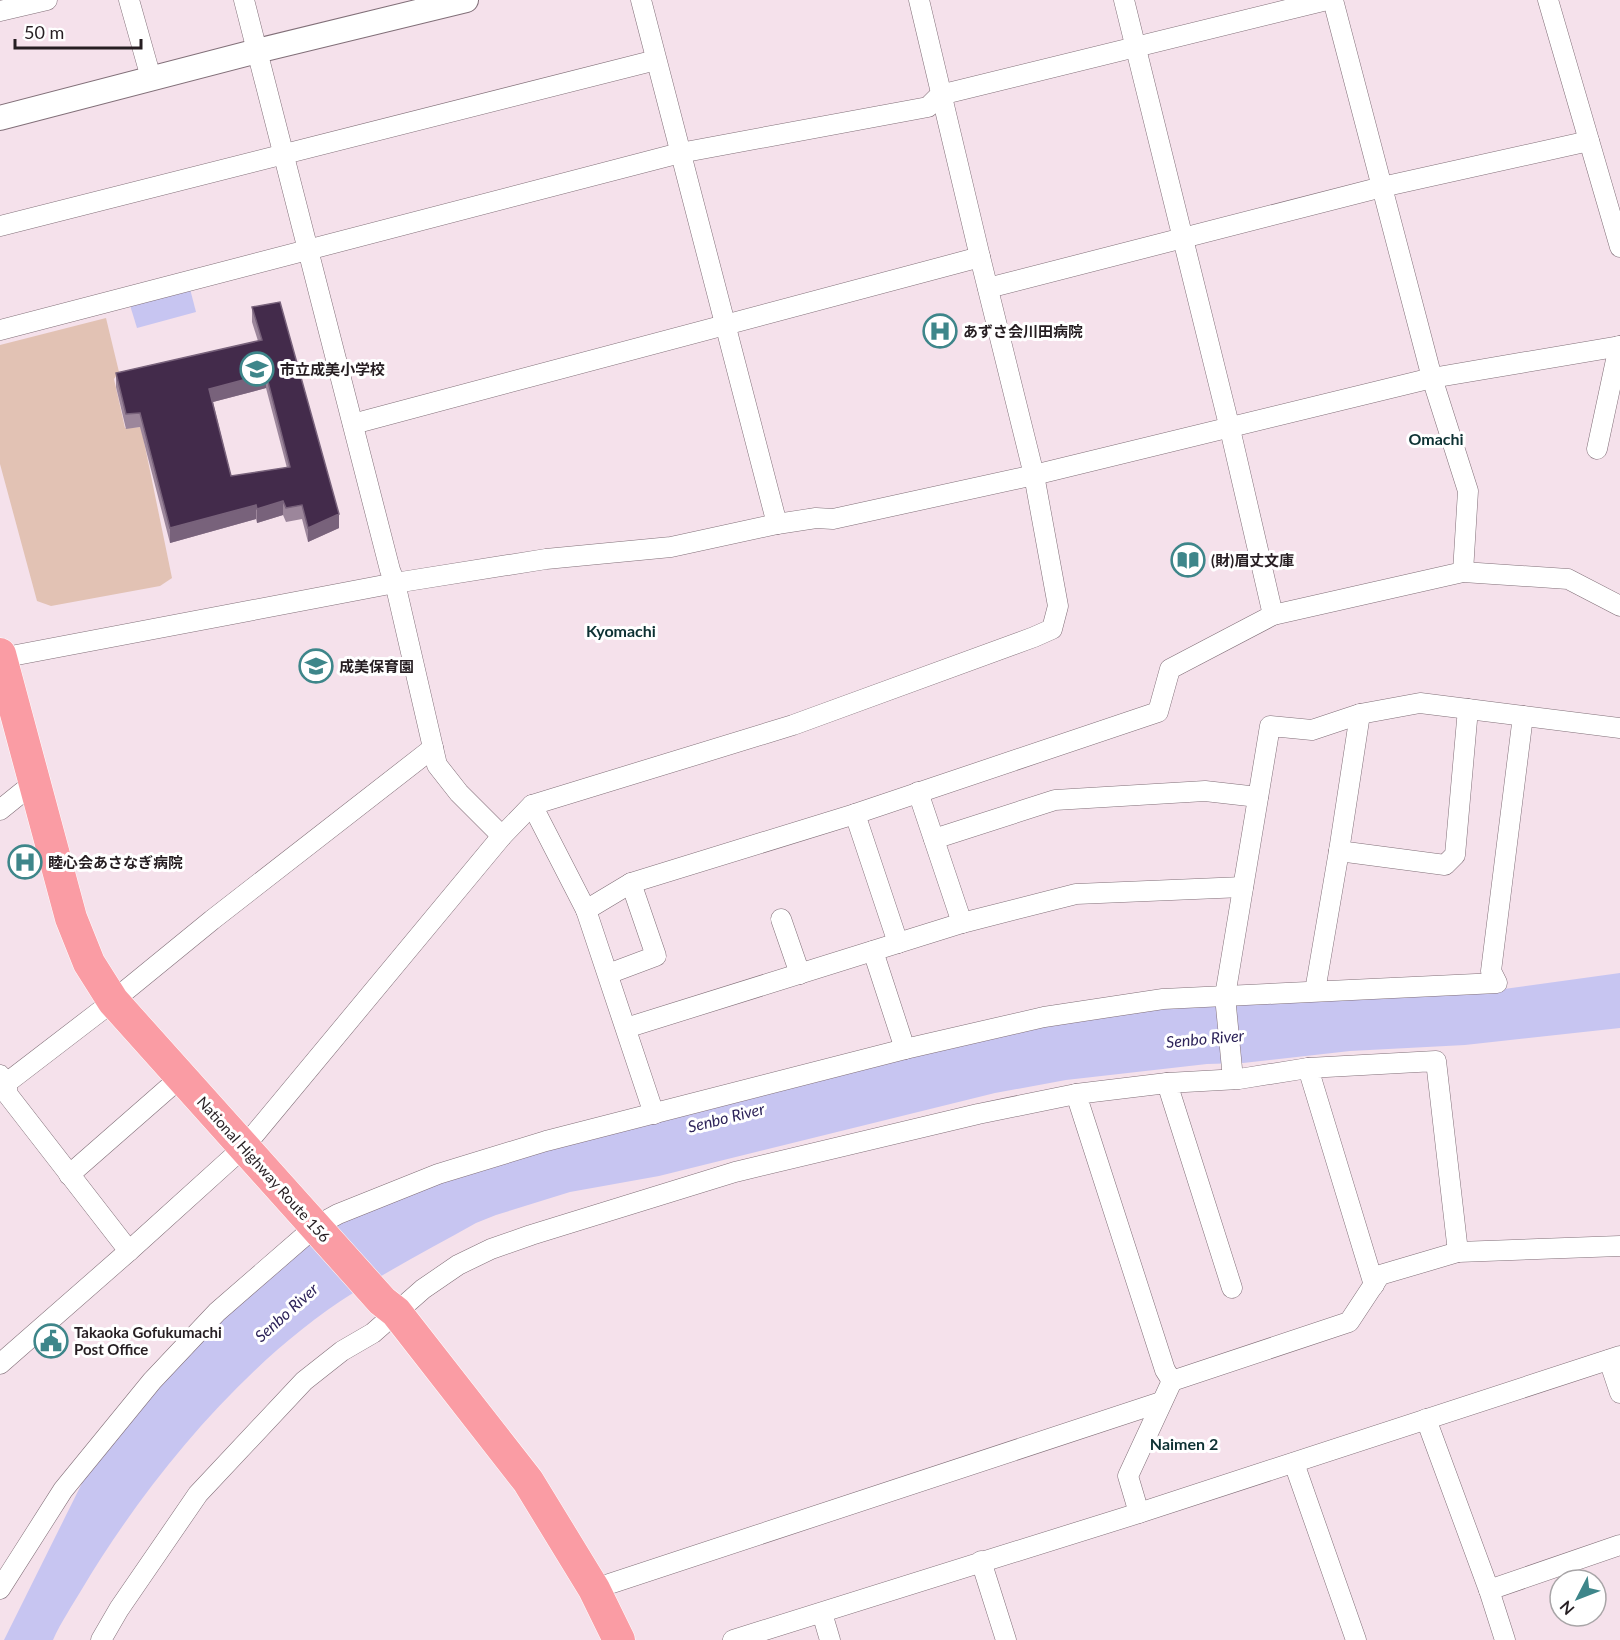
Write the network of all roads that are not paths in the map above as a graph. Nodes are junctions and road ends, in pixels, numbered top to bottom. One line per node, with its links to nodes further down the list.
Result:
1 (47, 0): 11 (street)
2 (129, 0): 15 (street)
3 (244, 0): 13 (street)
4 (641, 0): 14 (street)
5 (919, 0): 16 (street)
6 (1125, 0): 12 (street)
7 (1327, 0): 12 (street)
8 (1333, 0): 21 (street)
9 (1548, 0): 18 (street)
10 (454, 1): 13 (street)
11 (0, 11)
12 (1135, 46): 16 (street); 23 (street)
13 (257, 51): 15 (street); 20 (street)
14 (656, 60): 19 (street); 20 (street)
15 (151, 78): 17 (street)
16 (940, 95): 19 (street); 26 (street)
17 (0, 118)
18 (1589, 141): 21 (street); 24 (street)
19 (680, 153): 25 (street); 28 (street)
20 (285, 155): 22 (street); 25 (street)
21 (1382, 187): 23 (street); 31 (street)
22 (0, 226)
23 (1182, 240): 27 (street); 33 (street)
24 (1620, 247)
25 (309, 250): 29 (street); 32 (street)
26 (980, 257): 27 (street); 28 (street)
27 (988, 288): 35 (street)
28 (726, 325): 32 (street); 36 (street)
29 (0, 330)
30 (1620, 346): 31 (street); 34 (street)
31 (1432, 378): 33 (street); 37 (street)
32 (353, 424): 38 (street)
33 (1230, 429): 35 (street); 40 (street)
34 (1597, 449)
35 (1034, 475): 36 (street); 50 (street)
36 (777, 524): 38 (street)
37 (1463, 572): 39 (street); 40 (street)
38 (395, 583): 41 (street); 46 (street)
39 (1620, 606)
40 (1273, 615): 48 (street)
41 (0, 657): 47 (highway, National Highway Route 156)
42 (1468, 709): 43 (street); 44 (street); 55 (street)
43 (1360, 714): 49 (street); 55 (street)
44 (1523, 716): 45 (street); 65 (street)
45 (1620, 728)
46 (433, 748): 53 (street); 67 (street)
47 (36, 782): 51 (street); 67 (highway, National Highway Route 156)
48 (918, 792): 52 (street); 54 (street)
49 (1258, 797): 54 (street); 57 (street)
50 (532, 805): 53 (street); 58 (street)
51 (0, 810)
52 (855, 814): 56 (street); 61 (street)
53 (502, 836): 77 (street)
54 (934, 840): 60 (street)
55 (1339, 851): 65 (street)
56 (631, 883): 58 (street); 63 (street)
57 (1243, 887): 60 (street); 66 (street)
58 (586, 910): 63 (street)
59 (781, 919): 64 (street)
60 (962, 923): 61 (street)
61 (898, 943): 62 (street)
62 (873, 951): 64 (street); 69 (street)
63 (608, 974): 68 (street)
64 (800, 974): 68 (street)
65 (1315, 992): 66 (street)
66 (1225, 999): 69 (street); 71 (street)
67 (113, 1001): 72 (highway, National Highway Route 156); 73 (street)
68 (626, 1028): 76 (street)
69 (905, 1049): 76 (street)
70 (1308, 1068): 71 (street); 82 (street); 83 (street)
71 (1233, 1073): 74 (street)
72 (181, 1077): 77 (highway, National Highway Route 156); 78 (street)
73 (2, 1082): 78 (street)
74 (1167, 1083): 75 (street); 84 (street)
75 (1076, 1094): 85 (street); 88 (street)
76 (654, 1114): 79 (street)
77 (244, 1147): 79 (highway, National Highway Route 156); 81 (street)
78 (69, 1175): 81 (street)
79 (318, 1228): 85 (highway, National Highway Route 156); 96 (street)
80 (1620, 1246): 82 (street)
81 (129, 1251): 87 (street)
82 (1458, 1252): 83 (street)
83 (1374, 1285): 88 (street)
84 (1232, 1288)
85 (389, 1307): 97 (highway, National Highway Route 156); 100 (street)
86 (1615, 1358): 89 (street); 91 (street)
87 (0, 1364)
88 (1172, 1381): 90 (street)
89 (1620, 1393)
90 (1161, 1401): 93 (street); 97 (street)
91 (1426, 1419): 92 (street); 98 (street)
92 (1294, 1463): 93 (street); 105 (street)
93 (1139, 1513): 95 (street)
94 (1620, 1545): 98 (street)
95 (981, 1561): 99 (street); 104 (street)
96 (0, 1589)
97 (594, 1589): 101 (highway, National Highway Route 156)
98 (1489, 1590): 106 (street)
99 (822, 1613): 102 (street); 103 (street)
100 (101, 1640)
101 (619, 1640)
102 (733, 1640)
103 (830, 1640)
104 (1006, 1640)
105 (1356, 1640)
106 (1505, 1640)

